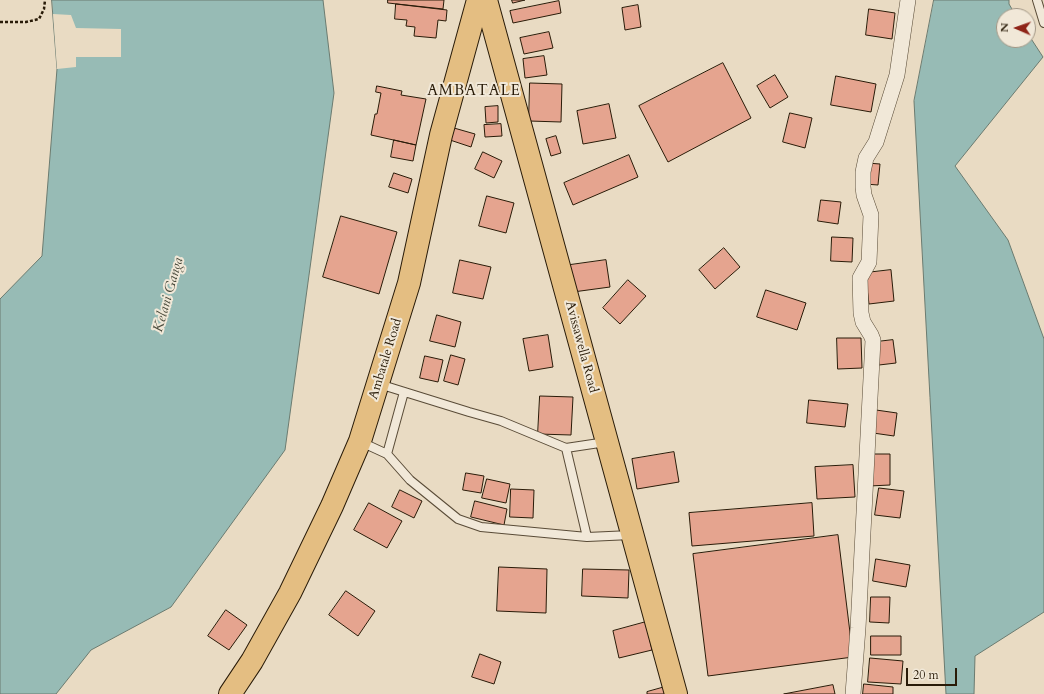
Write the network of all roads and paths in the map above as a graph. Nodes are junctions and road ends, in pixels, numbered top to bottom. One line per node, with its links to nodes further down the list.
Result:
1 (45, 0): 6 (path)
2 (478, 0): 8 (main road, Ambatale Road)
3 (486, 0): 11 (main road, Avissawella Road)
4 (908, 0): 18 (street)
5 (1037, 0): 7 (lane)
6 (0, 22)
7 (1044, 23)
8 (379, 384): 9 (lane); 10 (main road, Ambatale Road)
9 (404, 392): 12 (lane); 13 (lane)
10 (360, 442): 13 (lane); 16 (main road, Ambatale Road)
11 (606, 442): 12 (lane); 14 (main road, Avissawella Road)
12 (566, 448): 15 (lane)
13 (388, 454): 15 (lane)
14 (632, 535): 15 (lane); 17 (main road, Avissawella Road)
15 (587, 536)
16 (230, 694)
17 (676, 694)
18 (853, 694)

